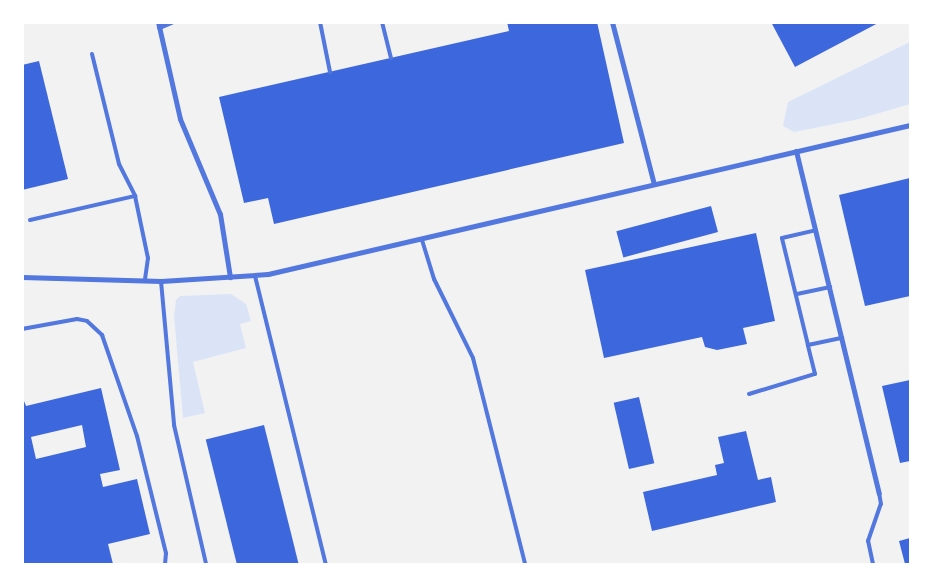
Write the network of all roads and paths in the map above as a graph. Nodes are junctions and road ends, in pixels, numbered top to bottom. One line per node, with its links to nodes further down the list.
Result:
1 (171, 22): 5 (street)
2 (320, 22): 8 (lane)
3 (382, 22): 7 (lane)
4 (612, 22): 11 (street)
5 (159, 25): 18 (street)
6 (92, 54): 12 (lane)
7 (391, 58)
8 (330, 72)
9 (910, 125): 10 (street)
10 (796, 151): 11 (street); 14 (street)
11 (654, 184): 15 (street)
12 (135, 196): 13 (lane); 19 (lane)
13 (30, 220)
14 (816, 230): 21 (street); 22 (lane)
15 (422, 240): 16 (street); 31 (lane)
16 (256, 276): 18 (street); 30 (lane)
17 (22, 277): 19 (street)
18 (230, 277): 20 (street)
19 (145, 280): 20 (street)
20 (161, 281): 29 (lane)
21 (830, 287): 22 (lane); 24 (street)
22 (797, 294): 25 (lane)
23 (22, 329): 28 (lane)
24 (842, 338): 25 (lane); 27 (street)
25 (808, 345): 26 (lane)
26 (749, 394)
27 (879, 493): 32 (lane)
28 (165, 564)
29 (206, 564)
30 (326, 564)
31 (525, 564)
32 (873, 564)

